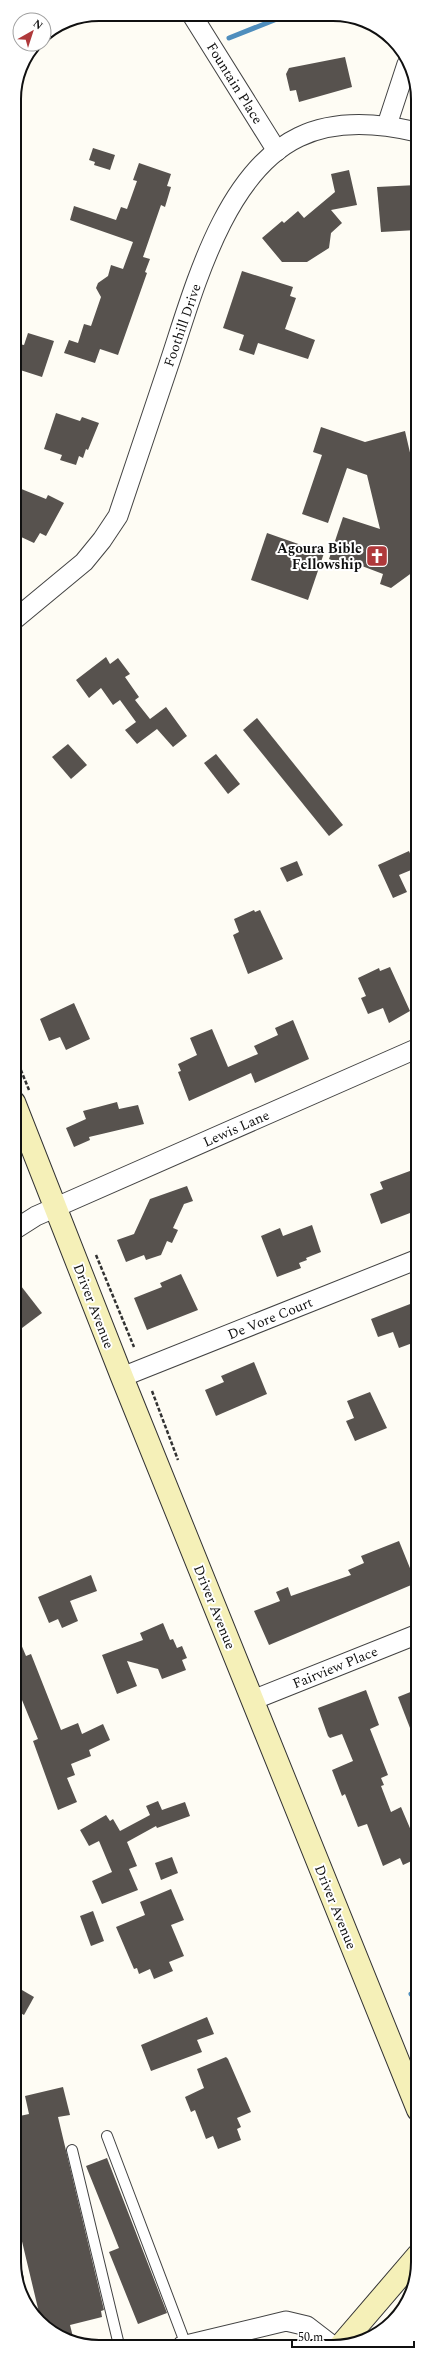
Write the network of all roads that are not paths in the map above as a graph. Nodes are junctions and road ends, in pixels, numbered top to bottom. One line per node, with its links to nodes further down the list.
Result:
1 (196, 21): 5 (street, Fountain Place)
2 (405, 70): 3 (street)
3 (387, 125): 4 (street, Foothill Drive); 5 (street, Foothill Drive)
4 (411, 131)
5 (277, 151): 6 (street, Foothill Drive)
6 (21, 614)
7 (411, 1051): 9 (street, Lewis Lane)
8 (21, 1120): 9 (street, Driver Avenue)
9 (55, 1207): 10 (street, Lewis Lane); 12 (street, Driver Avenue)
10 (21, 1226)
11 (411, 1263): 12 (street, De Vore Court)
12 (122, 1377): 14 (street, Driver Avenue)
13 (411, 1637): 14 (street, Fairview Place)
14 (253, 1700): 15 (street, Driver Avenue)
15 (411, 2093)
16 (107, 2136): 21 (lane)
17 (72, 2150): 20 (lane)
18 (411, 2263): 19 (street)
19 (347, 2338)
20 (118, 2340)
21 (182, 2340)
22 (205, 2340): 23 (street)
23 (326, 2340)

